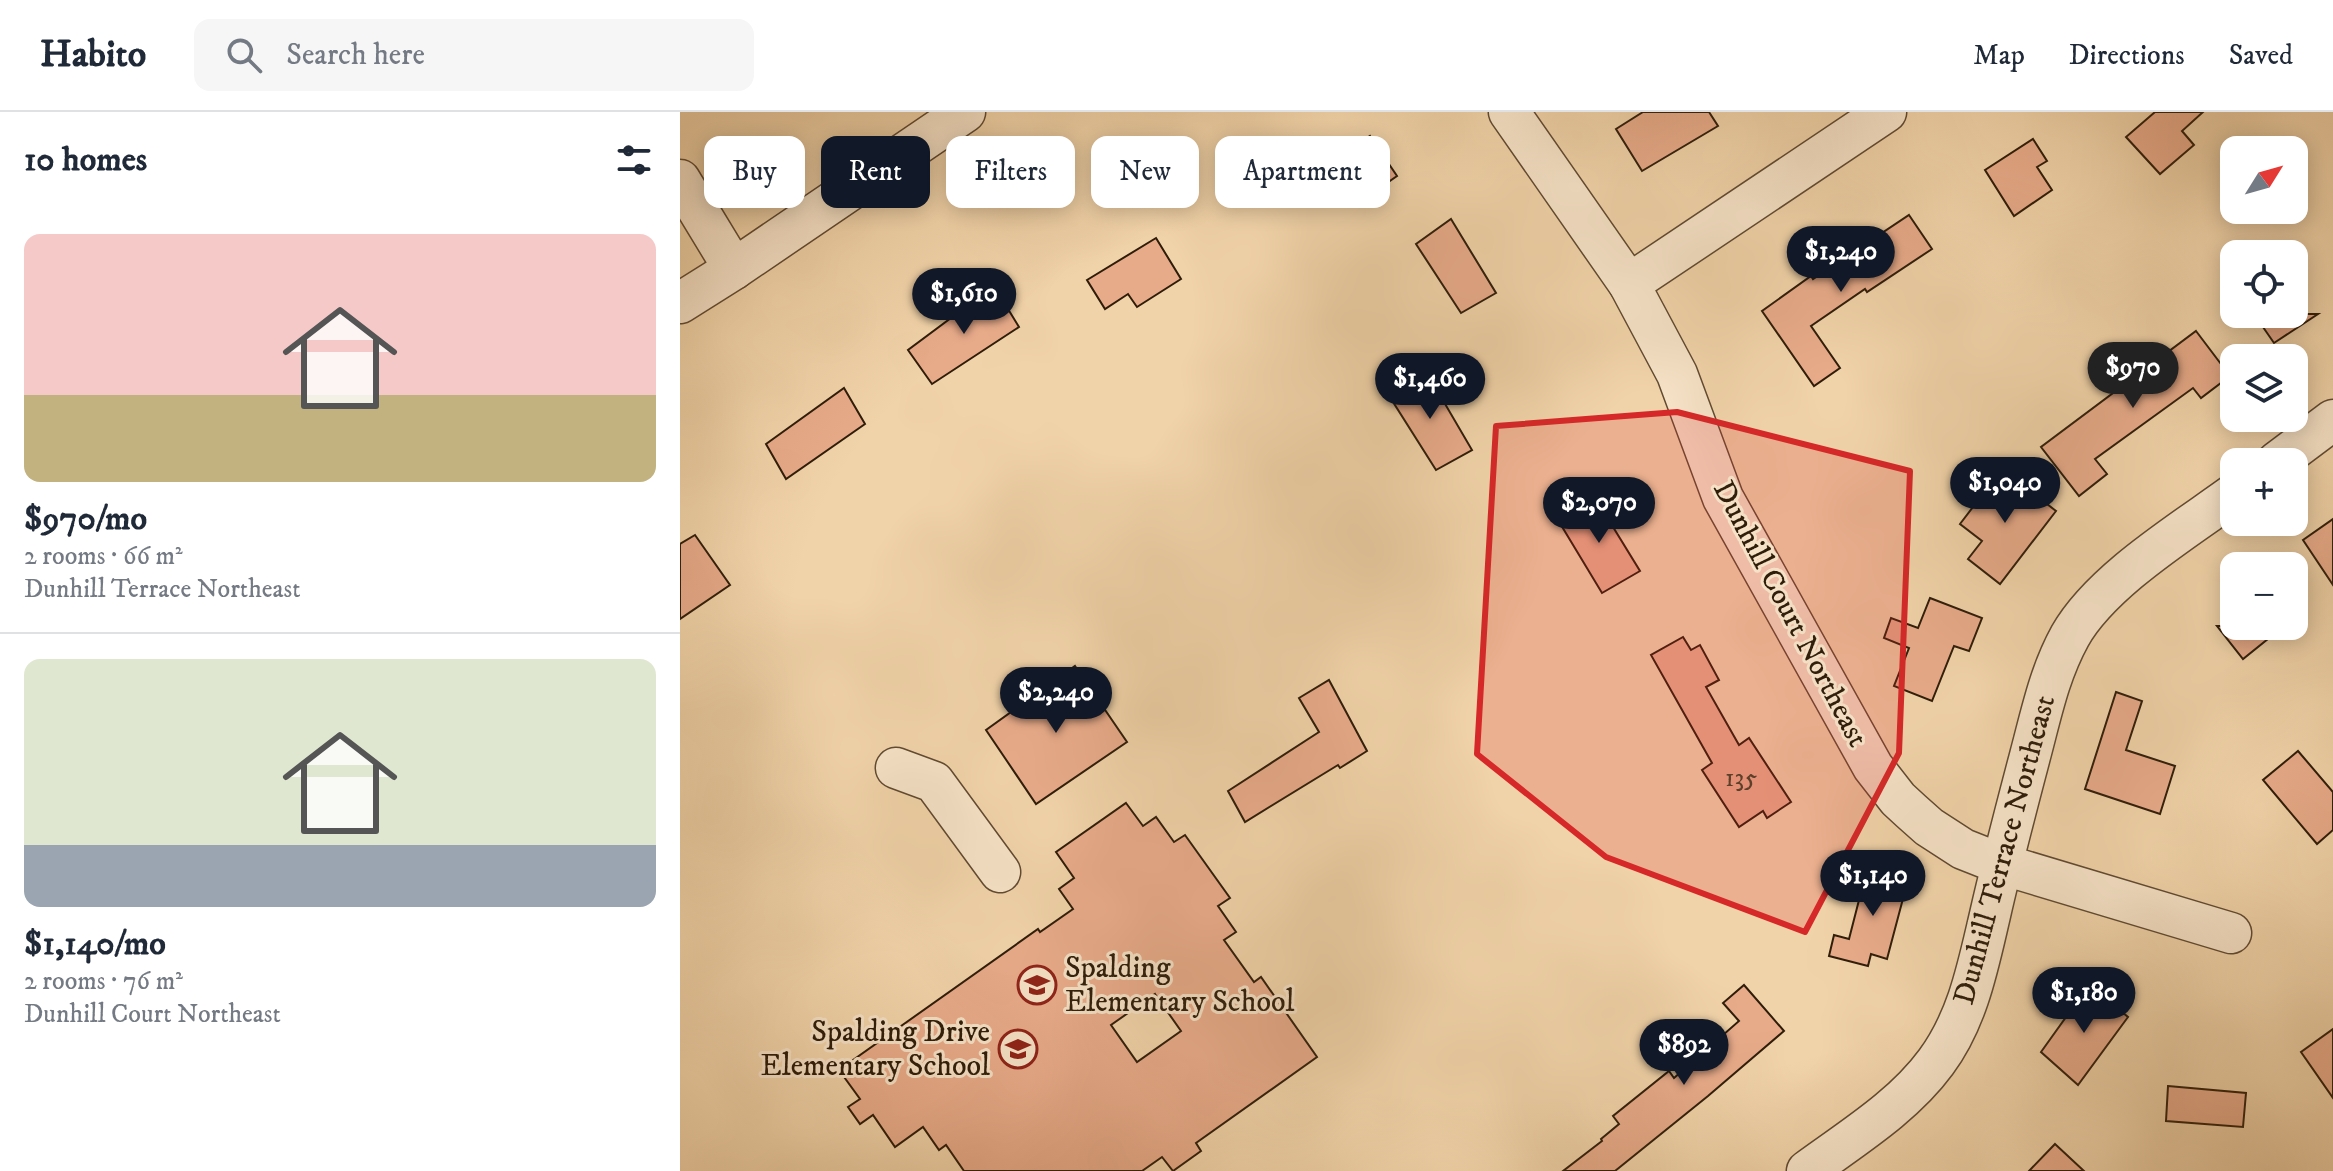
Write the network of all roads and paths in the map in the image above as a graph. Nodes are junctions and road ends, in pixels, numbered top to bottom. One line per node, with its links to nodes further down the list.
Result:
1 (965, 112): 5 (street)
2 (1509, 112): 6 (street, Dunhill Court Northeast)
3 (1886, 112): 6 (street)
4 (680, 180): 5 (street)
5 (734, 269): 7 (street)
6 (1629, 284): 12 (street, Dunhill Court Northeast)
7 (680, 303)
8 (2333, 420): 9 (street)
9 (2296, 448)
10 (2220, 504): 12 (street, Dunhill Terrace Northeast)
11 (896, 768): 13 (street)
12 (2001, 864): 14 (street, Dunhill Court Northeast); 15 (street, Dunhill Terrace Northeast)
13 (1000, 872)
14 (2231, 933)
15 (1807, 1171)

